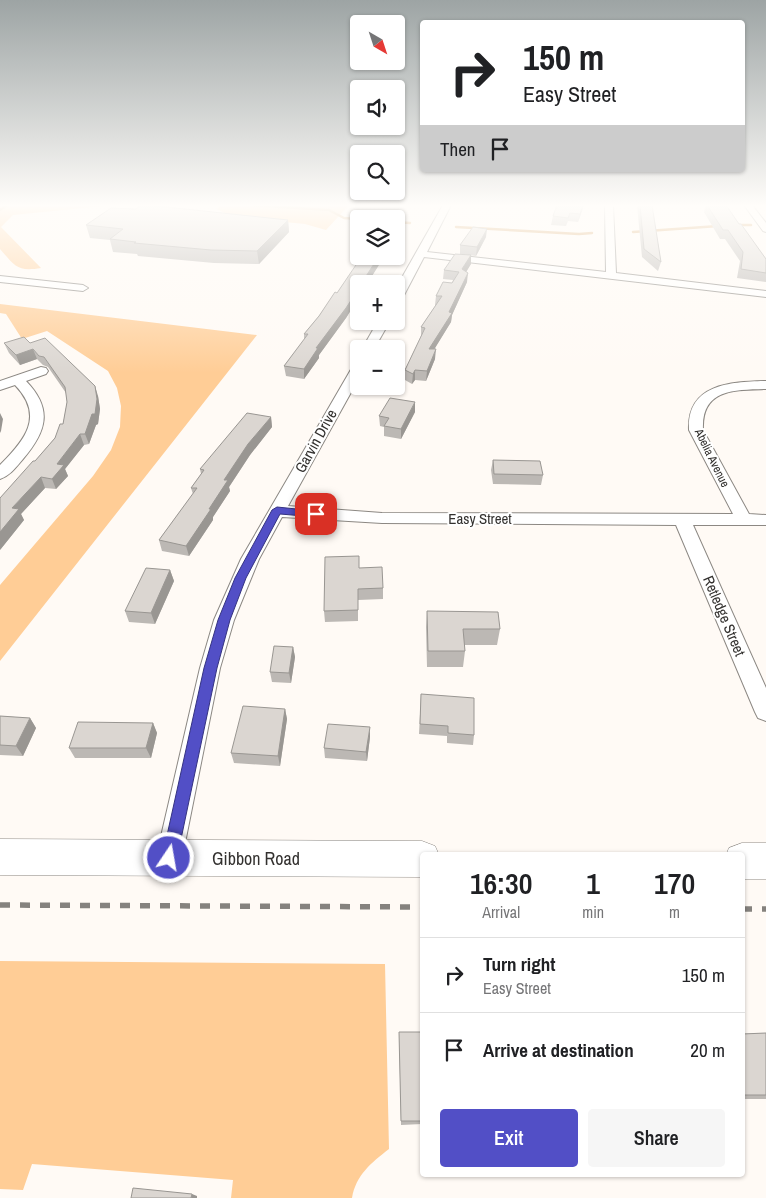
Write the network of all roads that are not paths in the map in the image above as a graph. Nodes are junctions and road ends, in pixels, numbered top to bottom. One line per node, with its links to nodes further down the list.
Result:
1 (416, 261): 6 (street)
2 (483, 261): 4 (street)
3 (611, 261): 4 (street)
4 (611, 275): 8 (street)
5 (0, 279): 7 (street)
6 (405, 282)
7 (84, 288)
8 (766, 294)
9 (41, 371): 10 (street)
10 (17, 380): 13 (street); 14 (street)
11 (350, 382): 15 (street, Garvin Drive)
12 (766, 385): 17 (street, Abelia Avenue)
13 (0, 386)
14 (0, 474)
15 (277, 510): 16 (street, Easy Street); 21 (street, Garvin Drive)
16 (682, 519): 17 (street, Easy Street); 19 (street, Retledge Street)
17 (744, 520): 18 (street, Easy Street)
18 (766, 520)
19 (766, 712)
20 (0, 857): 21 (main road, Gibbon Road)
21 (169, 858): 22 (main road, Gibbon Road)
22 (420, 859)
23 (745, 861): 24 (main road)
24 (766, 861)

